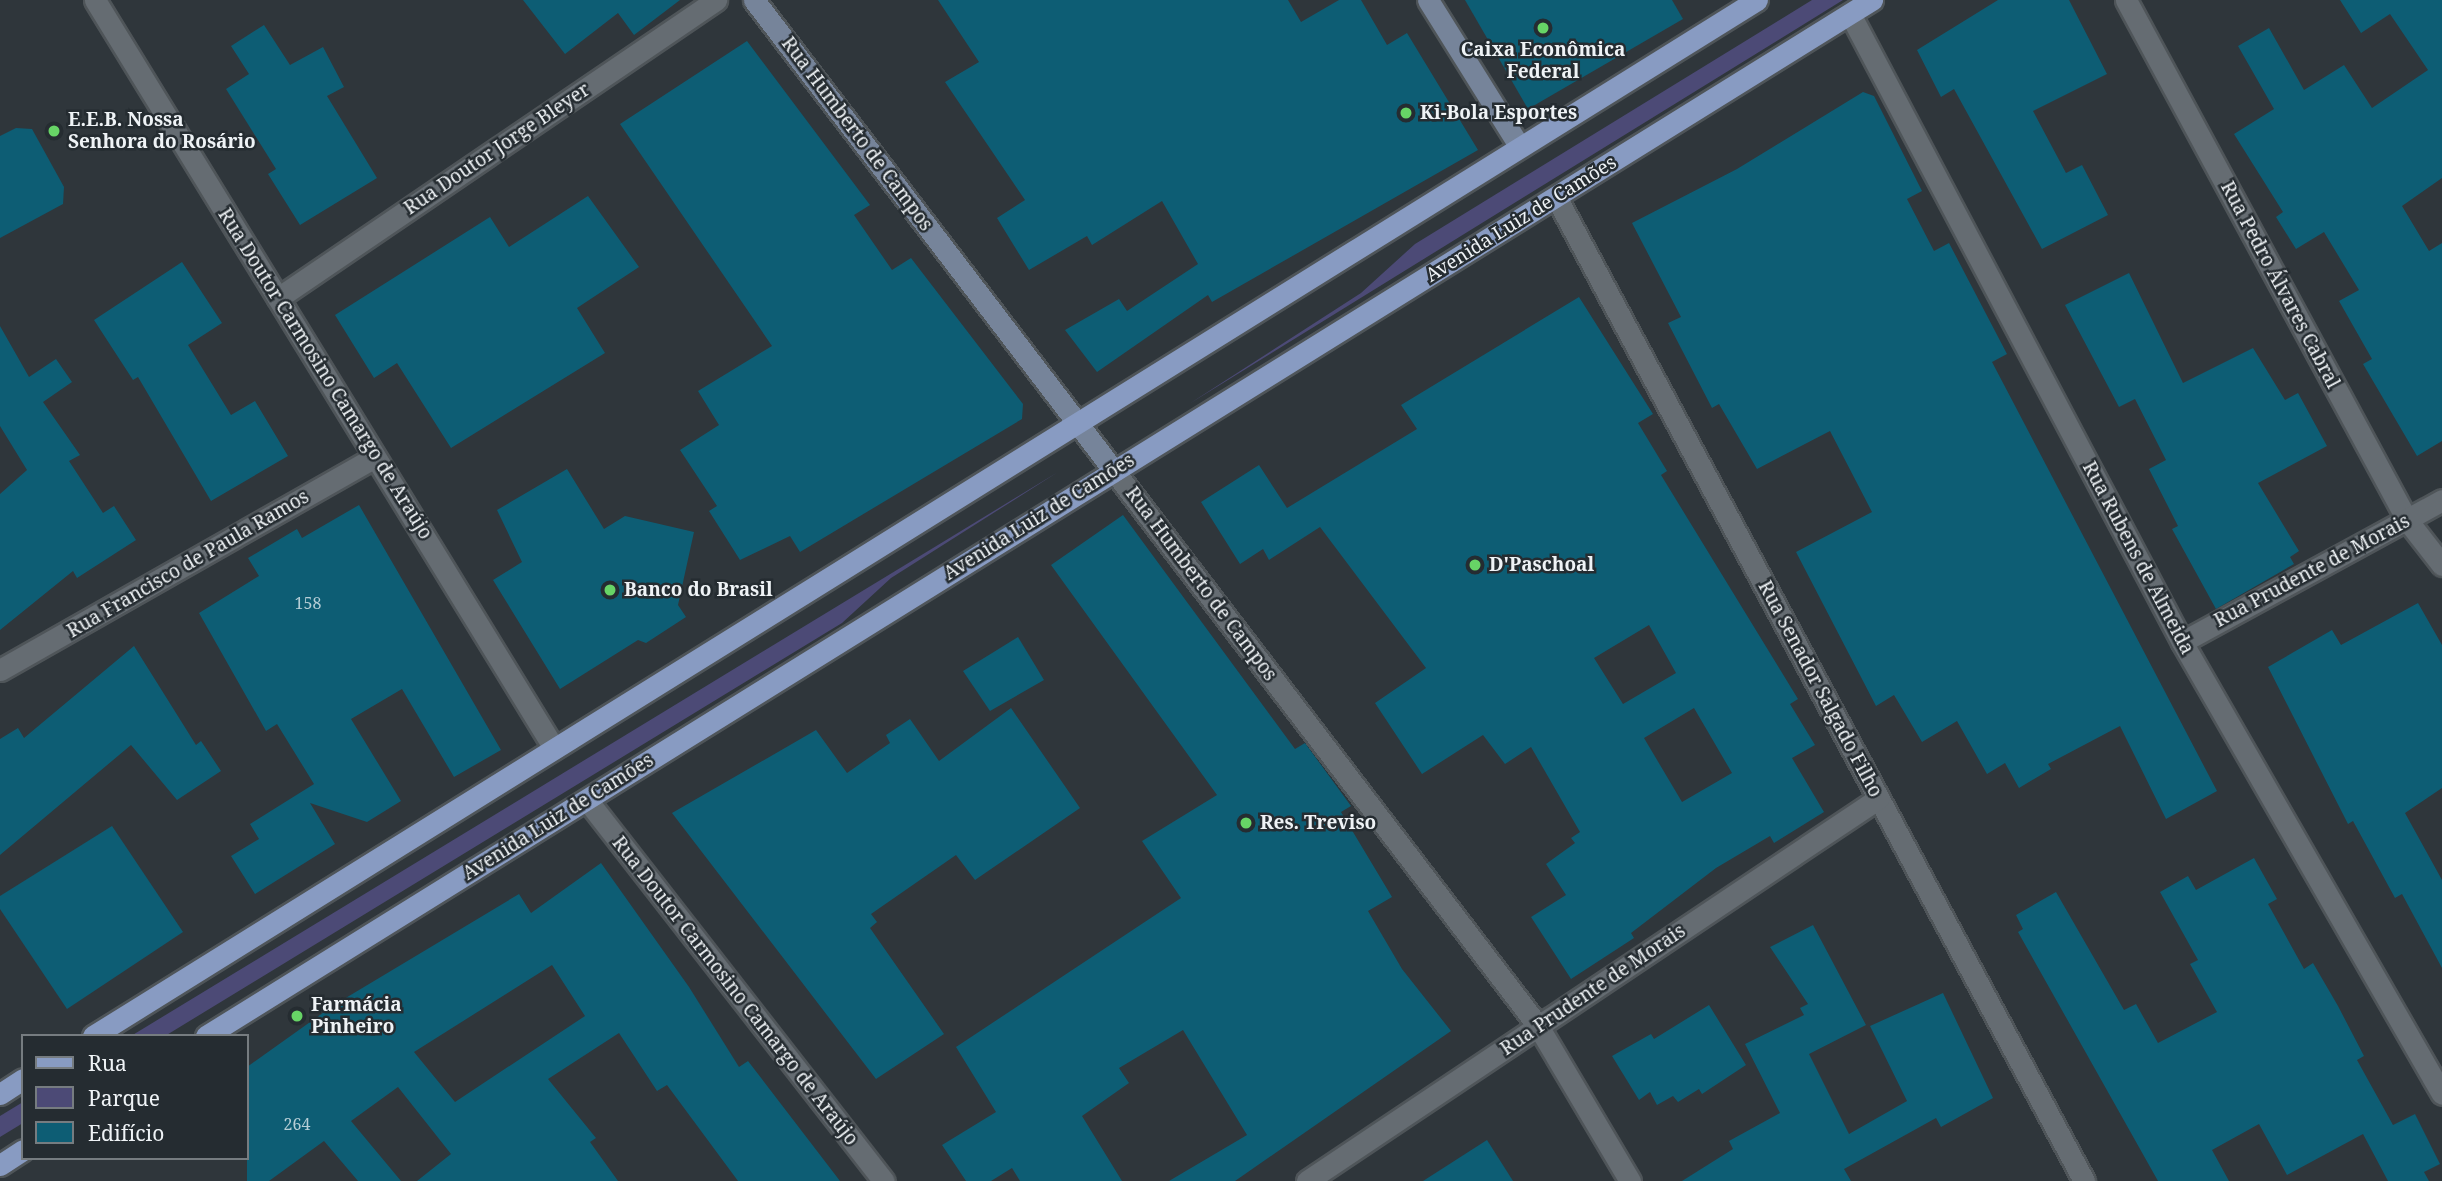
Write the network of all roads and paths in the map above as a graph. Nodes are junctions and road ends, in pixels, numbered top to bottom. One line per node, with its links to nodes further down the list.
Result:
1 (95, 0): 11 (street, Rua Doutor Carmosino Camargo de Araújo)
2 (716, 0): 11 (street, Rua Doutor Jorge Bleyer)
3 (754, 0): 12 (main road, Rua Humberto de Campos)
4 (1429, 0): 9 (main road)
5 (1757, 0): 9 (main road)
6 (1872, 0): 8 (main road, Avenida Luiz de Camões)
7 (2126, 0): 16 (street, Rua Pedro Álvares Cabral)
8 (1850, 14): 10 (main road, Avenida Luiz de Camões); 18 (street, Rua Rubens de Almeida)
9 (1520, 147): 12 (main road)
10 (1556, 197): 14 (main road, Avenida Luiz de Camões); 21 (street, Rua Senador Salgado Filho)
11 (278, 298): 13 (street, Rua Doutor Carmosino Camargo de Araújo)
12 (1077, 422): 14 (main road, Rua Humberto de Campos); 20 (main road)
13 (375, 457): 19 (street, Rua Francisco de Paula Ramos); 20 (street, Rua Doutor Carmosino Camargo de Araújo)
14 (1114, 471): 22 (main road, Avenida Luiz de Camões); 23 (street, Rua Humberto de Campos)
15 (2442, 500): 16 (street, Rua Prudente de Morais)
16 (2407, 520): 17 (street, Rua Pedro Álvares Cabral); 18 (street, Rua Prudente de Morais)
17 (2442, 565)
18 (2182, 642): 28 (street, Rua Rubens de Almeida)
19 (0, 670)
20 (554, 748): 24 (main road)
21 (1879, 798): 23 (street, Rua Prudente de Morais); 34 (street, Rua Senador Salgado Filho)
22 (587, 800): 25 (main road, Avenida Luiz de Camões); 31 (street, Rua Doutor Carmosino Camargo de Araújo)
23 (1538, 1026): 32 (street, Rua Prudente de Morais); 33 (street, Rua Humberto de Campos)
24 (96, 1034)
25 (209, 1034)
26 (21, 1080): 27 (main road)
27 (0, 1094)
28 (2442, 1094)
29 (21, 1151): 30 (main road)
30 (0, 1165)
31 (884, 1181)
32 (1307, 1181)
33 (1630, 1181)
34 (2084, 1181)

